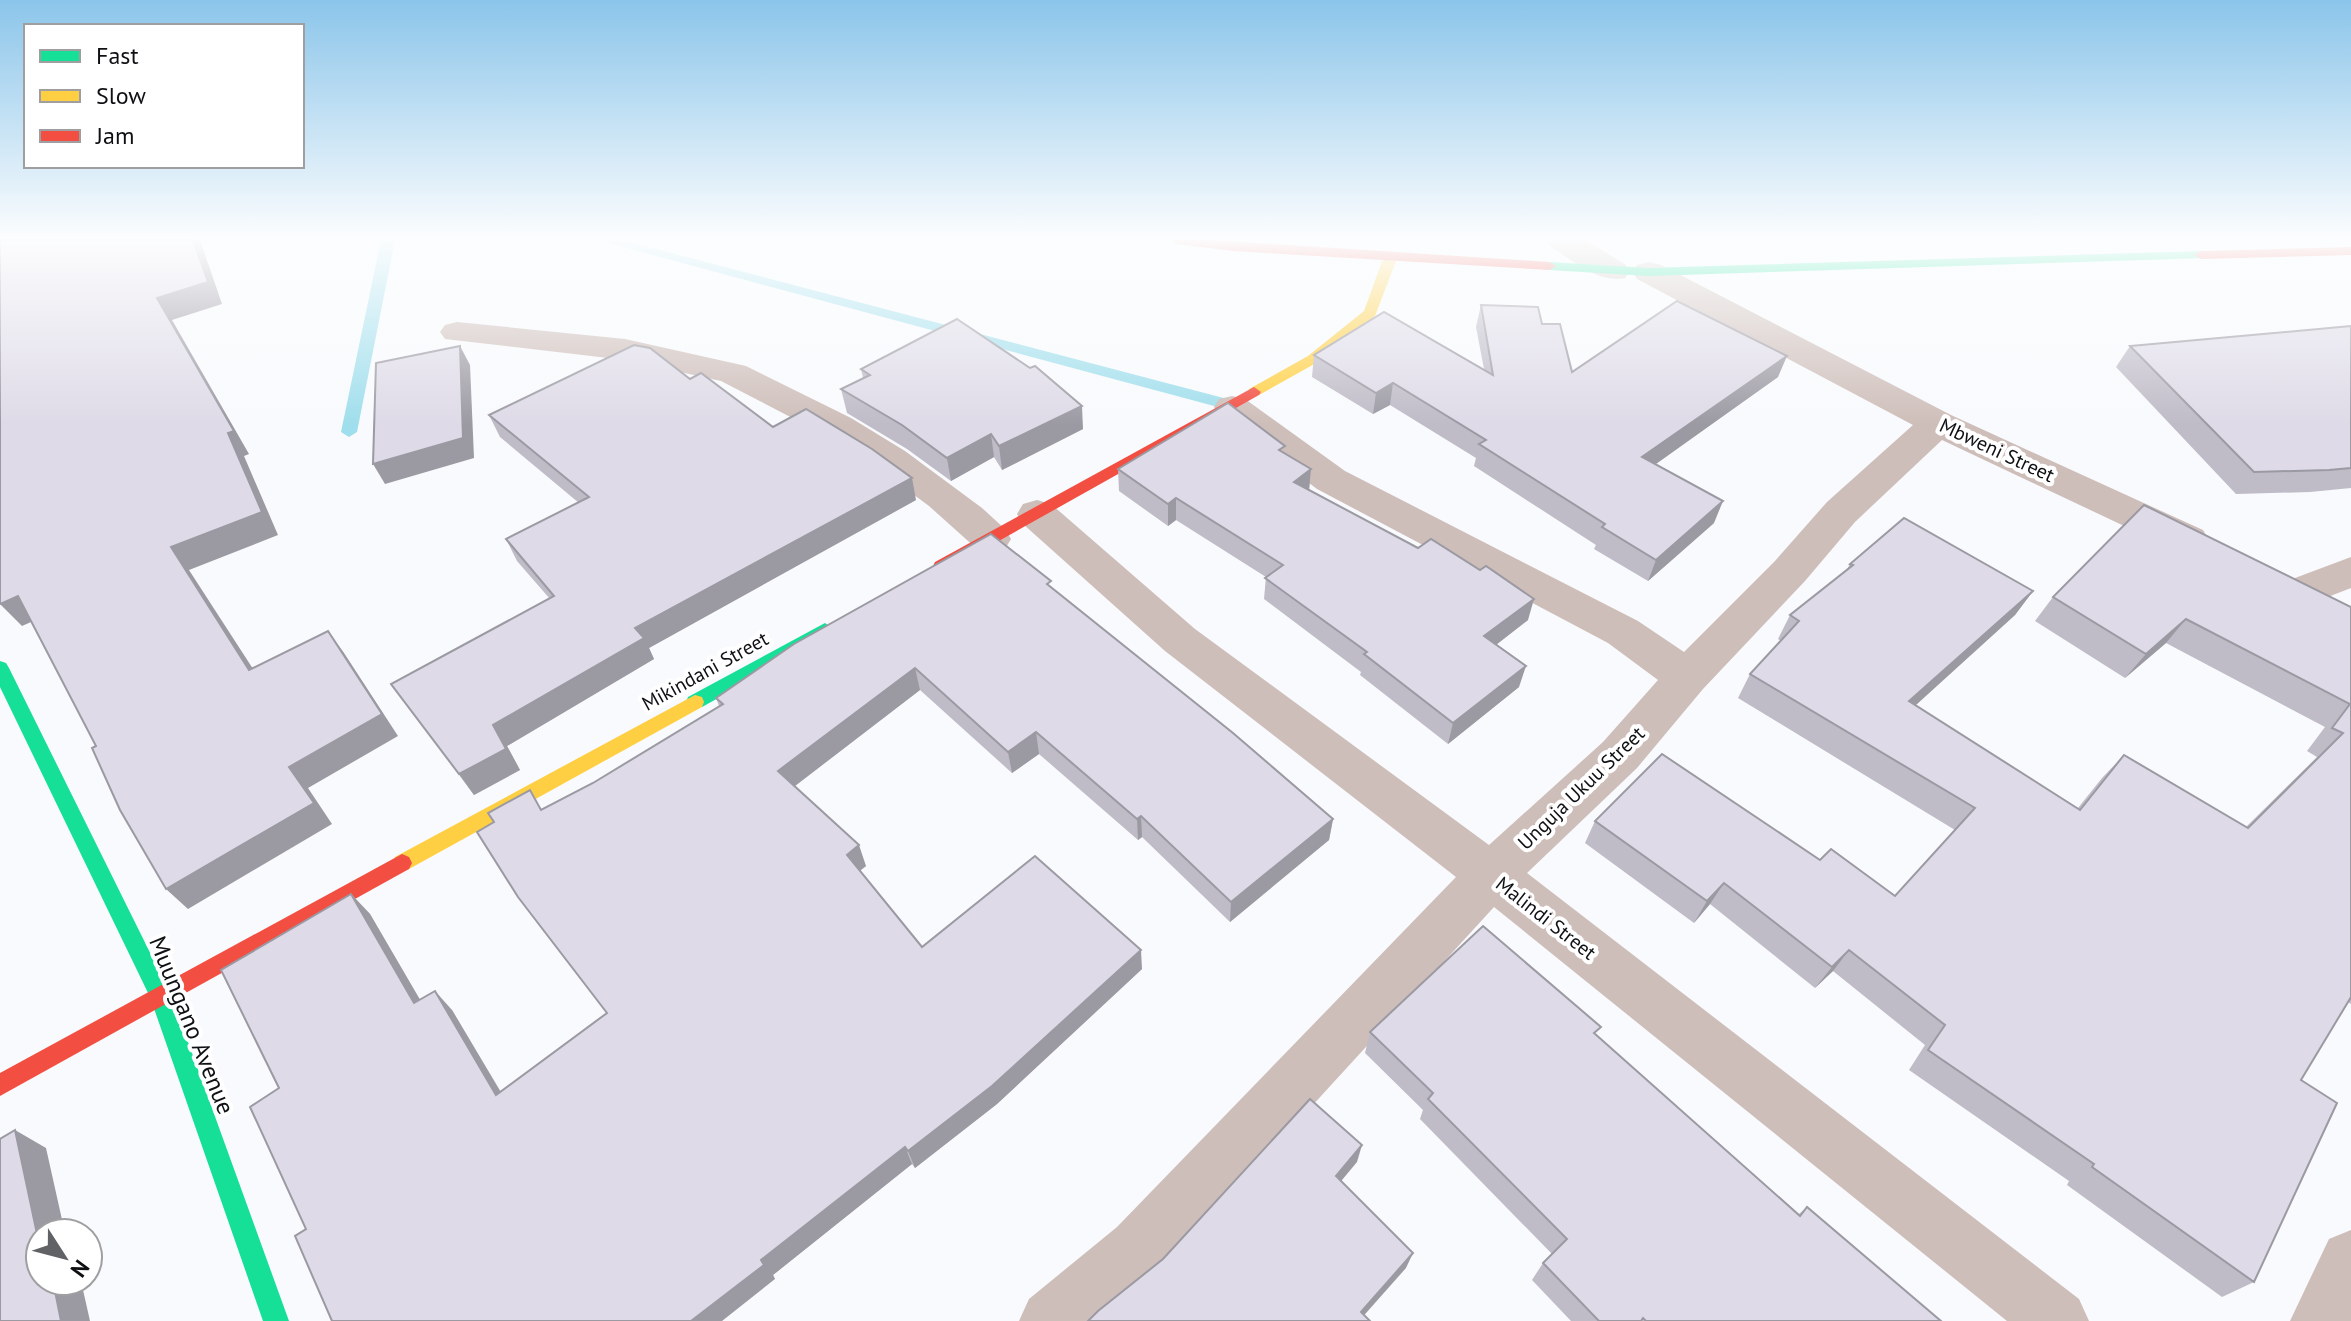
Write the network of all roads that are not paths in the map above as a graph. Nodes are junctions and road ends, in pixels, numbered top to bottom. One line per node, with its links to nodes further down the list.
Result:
1 (1375, 302): 4 (main road)
2 (1691, 302): 5 (street, Mbweni Street)
3 (457, 332): 7 (street)
4 (1232, 407): 6 (main road); 12 (street)
5 (1938, 423): 8 (street, Mbweni Street); 12 (street, Unguja Ukuu Street)
6 (1037, 514): 7 (main road); 13 (street, Malindi Street)
7 (991, 539): 9 (main road)
8 (2218, 553)
9 (922, 577)
10 (839, 622): 14 (main road, Mikindani Street)
11 (0, 668): 14 (main road, Muungano Avenue)
12 (1687, 677): 13 (street, Unguja Ukuu Street)
13 (1491, 875): 18 (street, Unguja Ukuu Street); 19 (street, Malindi Street)
14 (160, 995): 15 (main road, Mikindani Street); 17 (main road, Muungano Avenue)
15 (0, 1085)
16 (2351, 1261): 20 (street)
17 (276, 1321)
18 (1051, 1321)
19 (2057, 1321)
20 (2322, 1321)

